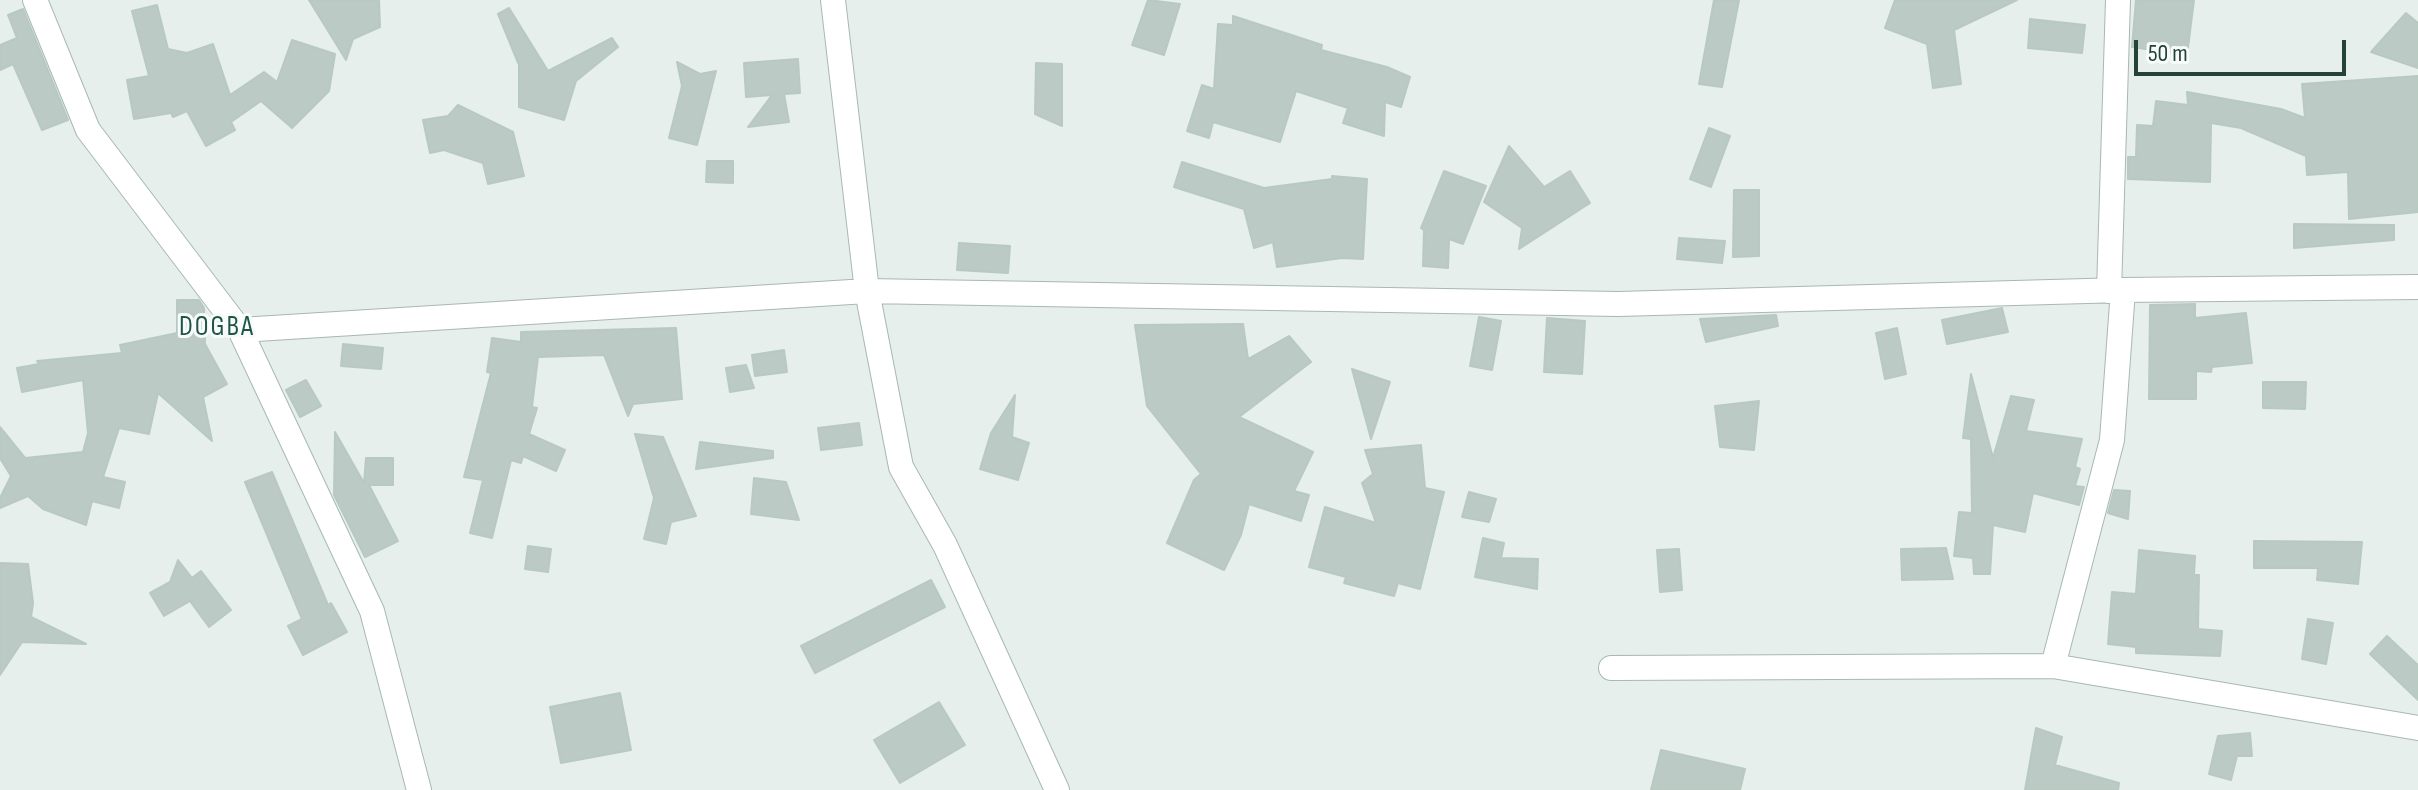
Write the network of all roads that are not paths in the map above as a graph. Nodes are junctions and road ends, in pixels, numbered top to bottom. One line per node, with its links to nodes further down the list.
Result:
1 (35, 0): 7 (street)
2 (833, 0): 6 (street)
3 (2118, 0): 5 (street)
4 (2418, 287): 5 (street)
5 (2116, 290): 6 (street); 8 (street)
6 (867, 291): 7 (street); 12 (street)
7 (240, 330): 11 (street)
8 (2053, 666): 9 (street); 10 (street)
9 (1611, 668)
10 (2418, 728)
11 (419, 790)
12 (1057, 790)

